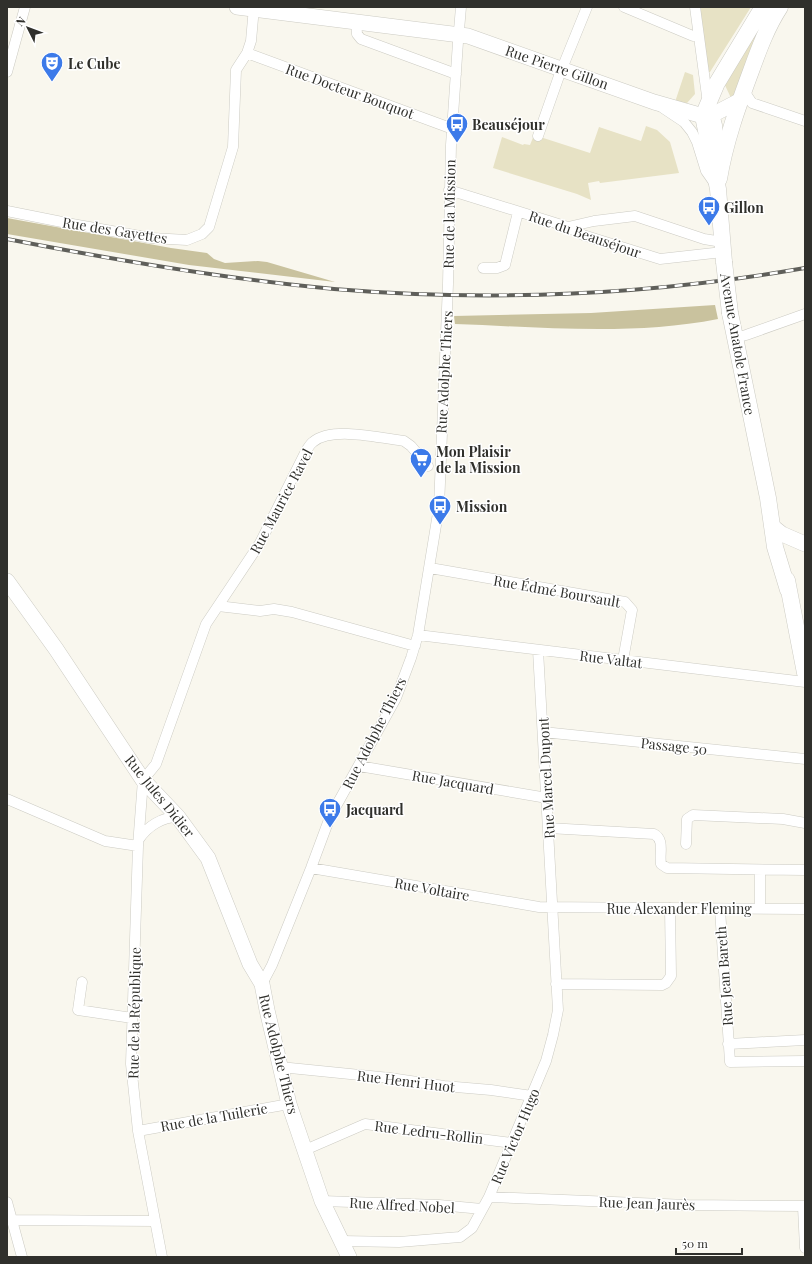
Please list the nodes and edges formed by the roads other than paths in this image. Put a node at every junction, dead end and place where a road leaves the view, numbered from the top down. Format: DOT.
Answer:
graph roads {
  1 [pos="25,7"];
  2 [pos="237,7"];
  3 [pos="461,7"];
  4 [pos="587,7"];
  5 [pos="624,7"];
  6 [pos="689,7"];
  7 [pos="695,7"];
  8 [pos="762,7"];
  9 [pos="780,7"];
  10 [pos="254,8"];
  11 [pos="356,22"];
  12 [pos="458,34"];
  13 [pos="694,36"];
  14 [pos="247,53"];
  15 [pos="562,69"];
  16 [pos="7,72"];
  17 [pos="456,74"];
  18 [pos="742,95"];
  19 [pos="654,102"];
  20 [pos="713,107"];
  21 [pos="805,121"];
  22 [pos="453,129"];
  23 [pos="538,136"];
  24 [pos="718,189"];
  25 [pos="449,190"];
  26 [pos="7,210"];
  27 [pos="518,212"];
  28 [pos="568,227"];
  29 [pos="723,252"];
  30 [pos="483,268"];
  31 [pos="447,301"];
  32 [pos="805,314"];
  33 [pos="735,338"];
  34 [pos="428,466"];
  35 [pos="777,526"];
  36 [pos="805,540"];
  37 [pos="805,544"];
  38 [pos="430,568"];
  39 [pos="7,581"];
  40 [pos="218,606"];
  41 [pos="418,635"];
  42 [pos="415,646"];
  43 [pos="538,650"];
  44 [pos="623,660"];
  45 [pos="805,673"];
  46 [pos="805,682"];
  47 [pos="543,732"];
  48 [pos="805,759"];
  49 [pos="358,766"];
  50 [pos="143,780"];
  51 [pos="547,798"];
  52 [pos="7,799"];
  53 [pos="178,817"];
  54 [pos="805,822"];
  55 [pos="548,828"];
  56 [pos="139,843"];
  57 [pos="686,844"];
  58 [pos="311,868"];
  59 [pos="760,870"];
  60 [pos="805,870"];
  61 [pos="553,907"];
  62 [pos="670,908"];
  63 [pos="720,908"];
  64 [pos="760,908"];
  65 [pos="805,909"];
  66 [pos="82,982"];
  67 [pos="262,984"];
  68 [pos="556,984"];
  69 [pos="132,1018"];
  70 [pos="805,1040"];
  71 [pos="728,1044"];
  72 [pos="805,1061"];
  73 [pos="280,1067"];
  74 [pos="532,1096"];
  75 [pos="289,1104"];
  76 [pos="138,1130"];
  77 [pos="512,1143"];
  78 [pos="305,1150"];
  79 [pos="490,1197"];
  80 [pos="322,1201"];
  81 [pos="7,1205"];
  82 [pos="804,1206"];
  83 [pos="482,1209"];
  84 [pos="12,1220"];
  85 [pos="155,1221"];
  86 [pos="341,1241"];
  87 [pos="805,1248"];
  88 [pos="22,1257"];
  89 [pos="162,1257"];
  90 [pos="349,1257"];
  1 -- 16 [label="street"];
  2 -- 10 [label="street, Rue Pierre Gillon"];
  3 -- 12 [label="street, Rue de la Mission"];
  4 -- 15 [label="street"];
  5 -- 13 [label="street"];
  6 -- 13 [label="street, Avenue Anatole France"];
  7 -- 20 [label="street, Avenue Anatole France"];
  8 -- 20 [label="main road"];
  9 -- 18 [label="main road"];
  10 -- 11 [label="street, Rue Pierre Gillon"];
  10 -- 14 [label="street, Rue des Gayettes"];
  11 -- 12 [label="street, Rue Pierre Gillon"];
  11 -- 17 [label="street"];
  12 -- 15 [label="street, Rue Pierre Gillon"];
  12 -- 17 [label="street, Rue de la Mission"];
  13 -- 20 [label="street, Avenue Anatole France"];
  14 -- 22 [label="street, Rue Docteur Bouquot"];
  14 -- 26 [label="street, Rue des Gayettes"];
  15 -- 19 [label="street, Rue Pierre Gillon"];
  15 -- 23 [label="street"];
  17 -- 22 [label="street, Rue de la Mission"];
  18 -- 20 [label="street"];
  18 -- 21 [label="street"];
  18 -- 24 [label="main road"];
  19 -- 20 [label="street, Rue Pierre Gillon"];
  19 -- 24 [label="street, Rue Pierre Gillon"];
  20 -- 24 [label="main road, Avenue Anatole France"];
  20 -- 24 [label="street, Avenue Anatole France"];
  22 -- 25 [label="street, Rue de la Mission"];
  24 -- 29 [label="main road, Avenue Anatole France"];
  25 -- 27 [label="street, Rue du Beauséjour"];
  25 -- 31 [label="street, Rue de la Mission"];
  27 -- 28 [label="street, Rue du Beauséjour"];
  27 -- 30 [label="street"];
  28 -- 29 [label="street, Rue du Beauséjour"];
  28 -- 29 [label="street"];
  29 -- 33 [label="main road, Avenue Anatole France, bridge"];
  31 -- 38 [label="street, Rue Adolphe Thiers"];
  32 -- 33 [label="street"];
  33 -- 35 [label="main road, Avenue Anatole France"];
  34 -- 40 [label="street, Rue Maurice Ravel"];
  35 -- 36 [label="street"];
  35 -- 37 [label="street"];
  35 -- 45 [label="main road, Avenue Anatole France"];
  38 -- 41 [label="street, Rue Adolphe Thiers"];
  38 -- 44 [label="street, Rue Édmé Boursault"];
  39 -- 50 [label="street, Rue Jules Didier"];
  40 -- 42 [label="street"];
  40 -- 50 [label="street, Rue Maurice Ravel"];
  41 -- 42 [label="street, Rue Adolphe Thiers"];
  41 -- 43 [label="street, Rue Valtat"];
  42 -- 49 [label="street, Rue Adolphe Thiers"];
  43 -- 44 [label="street, Rue Valtat"];
  43 -- 47 [label="street, Rue Marcel Dupont"];
  44 -- 46 [label="street, Rue Valtat"];
  47 -- 48 [label="street, Passage 50"];
  47 -- 51 [label="street, Rue Marcel Dupont"];
  49 -- 51 [label="street, Rue Jacquard"];
  49 -- 58 [label="street, Rue Adolphe Thiers"];
  50 -- 53 [label="street, Rue Jules Didier"];
  50 -- 56 [label="street, Rue de la République"];
  51 -- 55 [label="street, Rue Marcel Dupont"];
  52 -- 56 [label="street"];
  53 -- 56 [label="street"];
  53 -- 67 [label="street, Rue Jules Didier"];
  54 -- 57 [label="street"];
  55 -- 59 [label="street"];
  55 -- 61 [label="street, Rue Marcel Dupont"];
  56 -- 69 [label="street, Rue de la République"];
  58 -- 61 [label="street, Rue Voltaire"];
  58 -- 67 [label="street, Rue Adolphe Thiers"];
  59 -- 60 [label="street"];
  59 -- 64 [label="street"];
  61 -- 62 [label="street, Rue Alexander Fleming"];
  61 -- 68 [label="street, Rue Victor Hugo"];
  62 -- 63 [label="street, Rue Alexander Fleming"];
  62 -- 68 [label="street"];
  63 -- 64 [label="street, Rue Alexander Fleming"];
  63 -- 71 [label="street, Rue Jean Bareth"];
  64 -- 65 [label="street, Rue Alexander Fleming"];
  66 -- 69 [label="street"];
  67 -- 73 [label="street, Rue Adolphe Thiers"];
  68 -- 74 [label="street, Rue Victor Hugo"];
  69 -- 76 [label="street, Rue de la République"];
  70 -- 71 [label="street, Rue Jean Bareth"];
  71 -- 72 [label="street, Rue Jean Bareth"];
  73 -- 74 [label="street, Rue Henri Huot"];
  73 -- 75 [label="street, Rue Adolphe Thiers"];
  74 -- 77 [label="street, Rue Victor Hugo"];
  75 -- 76 [label="street, Rue de la Tuilerie"];
  75 -- 78 [label="street, Rue Adolphe Thiers"];
  76 -- 85 [label="street, Rue de la République"];
  77 -- 78 [label="street, Rue Ledru-Rollin"];
  77 -- 79 [label="street, Rue Victor Hugo"];
  78 -- 80 [label="street, Rue Adolphe Thiers"];
  79 -- 82 [label="street, Rue Jean Jaurès"];
  79 -- 83 [label="street, Rue Victor Hugo"];
  80 -- 83 [label="street, Rue Alfred Nobel"];
  80 -- 86 [label="street, Rue Adolphe Thiers"];
  81 -- 84 [label="street"];
  82 -- 87 [label="street"];
  83 -- 86 [label="street, Rue Victor Hugo"];
  84 -- 85 [label="street"];
  84 -- 88 [label="street"];
  85 -- 89 [label="street, Rue de la République"];
  86 -- 90 [label="street, Rue Adolphe Thiers"];
}
